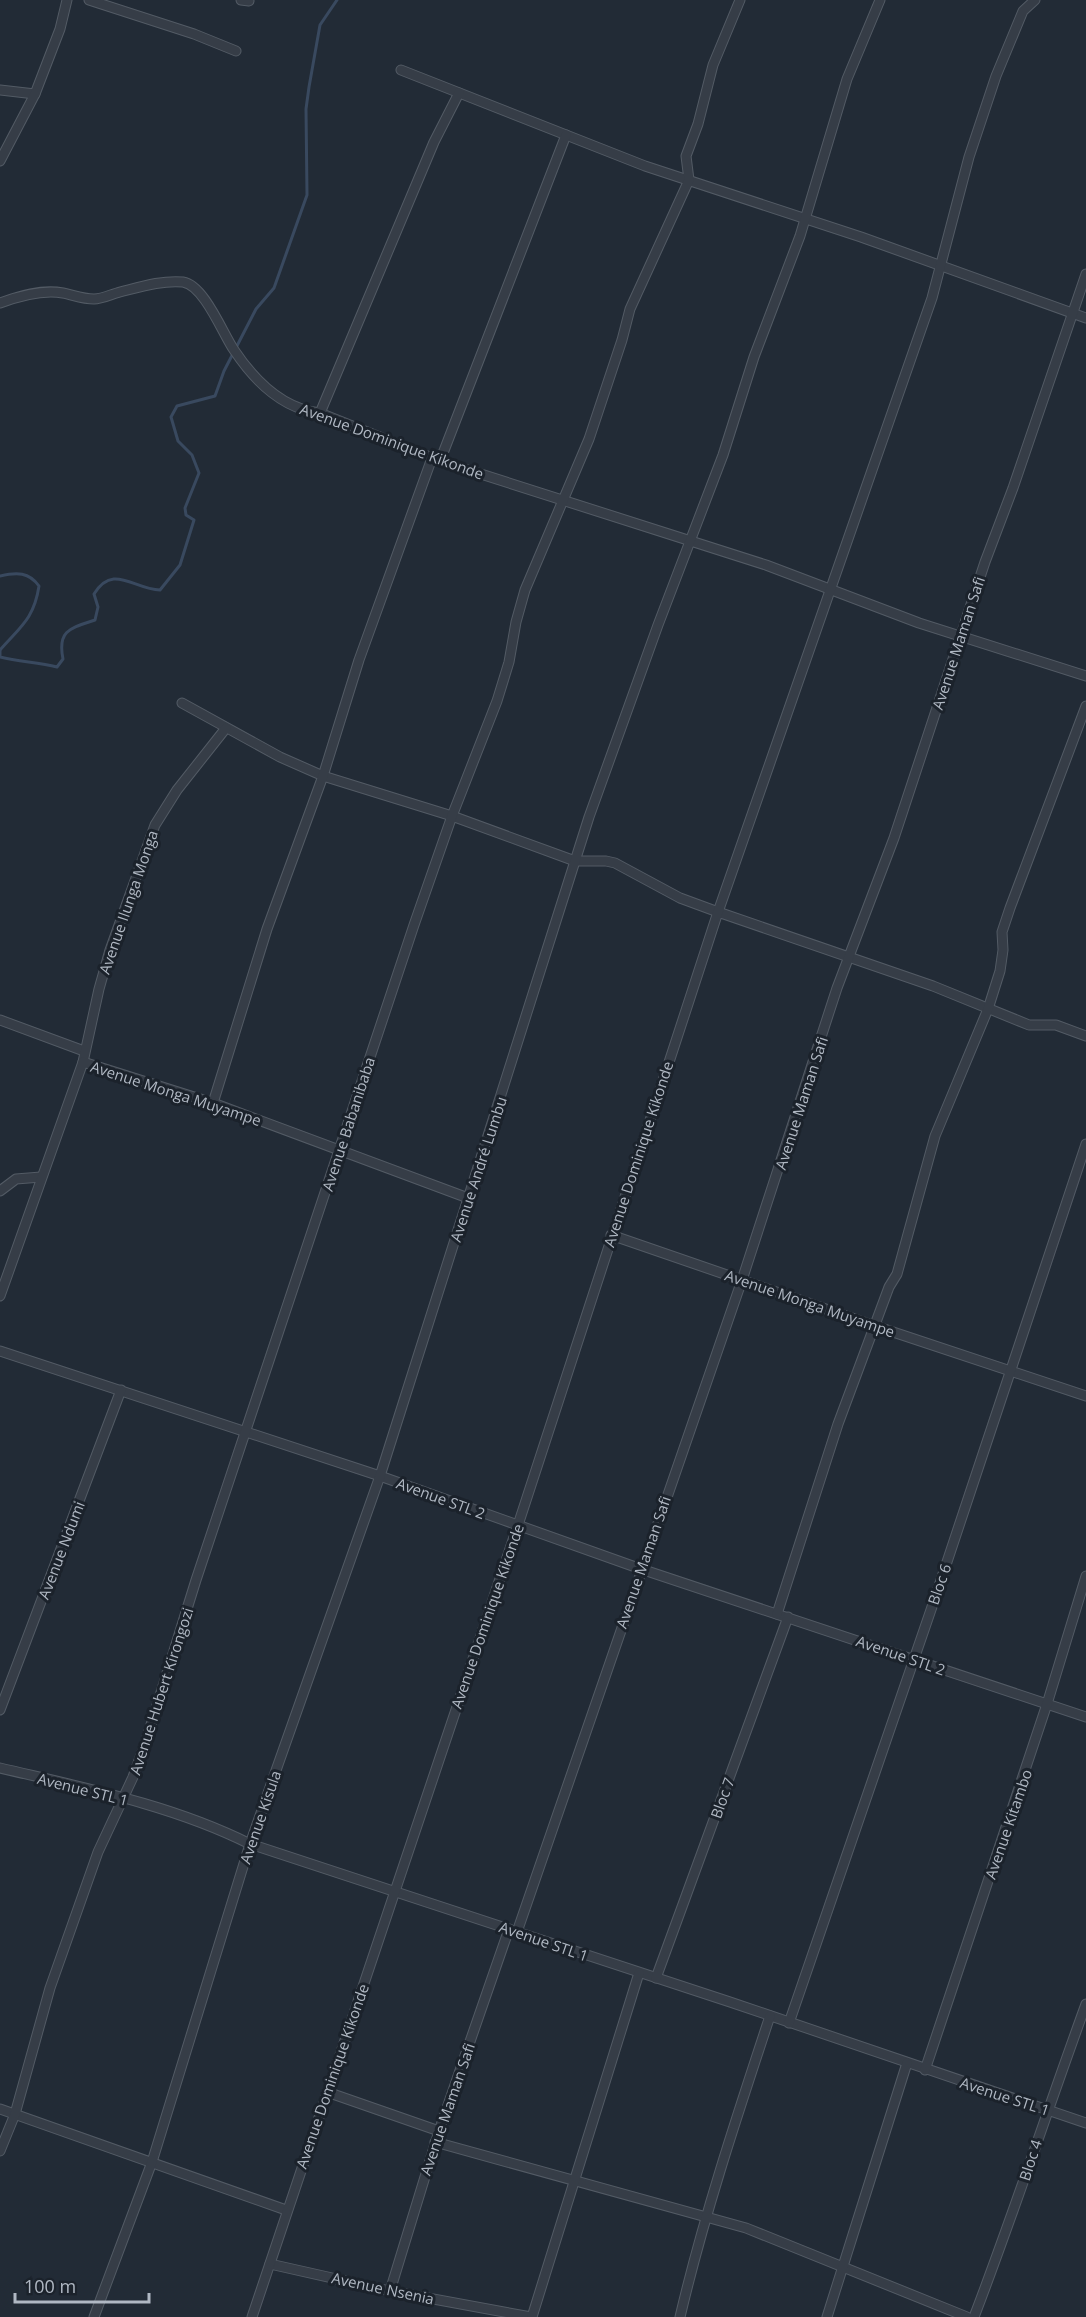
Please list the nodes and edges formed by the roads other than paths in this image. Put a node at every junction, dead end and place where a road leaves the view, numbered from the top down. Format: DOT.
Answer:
graph roads {
  1 [pos="67,0"];
  2 [pos="89,0"];
  3 [pos="740,0"];
  4 [pos="880,0"];
  5 [pos="1035,0"];
  6 [pos="236,51"];
  7 [pos="401,70"];
  8 [pos="0,90"];
  9 [pos="459,93"];
  10 [pos="35,94"];
  11 [pos="566,135"];
  12 [pos="0,161"];
  13 [pos="689,180"];
  14 [pos="805,220"];
  15 [pos="940,264"];
  16 [pos="1086,274"];
  17 [pos="0,303"];
  18 [pos="1072,313"];
  19 [pos="1086,318"];
  20 [pos="320,413"];
  21 [pos="436,459"];
  22 [pos="563,501"];
  23 [pos="691,541"];
  24 [pos="829,589"];
  25 [pos="960,636"];
  26 [pos="1086,676"];
  27 [pos="182,703"];
  28 [pos="1086,706"];
  29 [pos="226,728"];
  30 [pos="323,776"];
  31 [pos="452,816"];
  32 [pos="575,861"];
  33 [pos="718,912"];
  34 [pos="850,957"];
  35 [pos="987,1009"];
  36 [pos="0,1020"];
  37 [pos="1086,1036"];
  38 [pos="84,1051"];
  39 [pos="82,1062"];
  40 [pos="213,1103"];
  41 [pos="1086,1144"];
  42 [pos="339,1149"];
  43 [pos="41,1177"];
  44 [pos="0,1191"];
  45 [pos="468,1198"];
  46 [pos="611,1235"];
  47 [pos="742,1280"];
  48 [pos="0,1296"];
  49 [pos="875,1326"];
  50 [pos="0,1351"];
  51 [pos="1010,1370"];
  52 [pos="122,1390"];
  53 [pos="1086,1396"];
  54 [pos="247,1432"];
  55 [pos="380,1476"];
  56 [pos="518,1525"];
  57 [pos="641,1569"];
  58 [pos="1086,1576"];
  59 [pos="777,1614"];
  60 [pos="788,1617"];
  61 [pos="912,1659"];
  62 [pos="1047,1704"];
  63 [pos="0,1710"];
  64 [pos="1086,1717"];
  65 [pos="0,1768"];
  66 [pos="123,1798"];
  67 [pos="250,1844"];
  68 [pos="394,1892"];
  69 [pos="513,1930"];
  70 [pos="639,1973"];
  71 [pos="656,1978"];
  72 [pos="1086,2004"];
  73 [pos="770,2016"];
  74 [pos="789,2023"];
  75 [pos="907,2063"];
  76 [pos="925,2070"];
  77 [pos="327,2092"];
  78 [pos="0,2109"];
  79 [pos="1047,2110"];
  80 [pos="15,2114"];
  81 [pos="1086,2123"];
  82 [pos="439,2131"];
  83 [pos="435,2142"];
  84 [pos="0,2151"];
  85 [pos="152,2162"];
  86 [pos="575,2182"];
  87 [pos="286,2210"];
  88 [pos="706,2216"];
  89 [pos="270,2264"];
  90 [pos="842,2266"];
  91 [pos="390,2291"];
  92 [pos="94,2317"];
  93 [pos="252,2317"];
  94 [pos="532,2317"];
  95 [pos="680,2317"];
  96 [pos="827,2317"];
  97 [pos="967,2317"];
  98 [pos="974,2317"];
  1 -- 10 [label="street"];
  2 -- 6 [label="street"];
  3 -- 13 [label="street"];
  4 -- 14 [label="street, Avenue André Lumbu"];
  5 -- 15 [label="street, Avenue Dominique Kikonde"];
  7 -- 9 [label="street"];
  8 -- 10 [label="street"];
  9 -- 11 [label="street"];
  9 -- 20 [label="street"];
  10 -- 12 [label="street"];
  11 -- 13 [label="street"];
  11 -- 21 [label="street"];
  13 -- 14 [label="street"];
  13 -- 22 [label="street, Avenue Babanibaba"];
  14 -- 15 [label="street"];
  14 -- 23 [label="street, Avenue André Lumbu"];
  15 -- 18 [label="street"];
  15 -- 24 [label="street, Avenue Dominique Kikonde"];
  16 -- 18 [label="street, Avenue Maman Safi"];
  17 -- 20 [label="street, Avenue Dominique Kikonde"];
  18 -- 19 [label="street"];
  18 -- 25 [label="street, Avenue Maman Safi"];
  20 -- 21 [label="street, Avenue Dominique Kikonde"];
  21 -- 22 [label="street, Avenue Dominique Kikonde"];
  21 -- 30 [label="street"];
  22 -- 23 [label="street, Avenue Dominique Kikonde"];
  22 -- 31 [label="street, Avenue Babanibaba"];
  23 -- 24 [label="street, Avenue Dominique Kikonde"];
  23 -- 32 [label="street, Avenue André Lumbu"];
  24 -- 25 [label="street, Avenue Dominique Kikonde"];
  24 -- 33 [label="street, Avenue Dominique Kikonde"];
  25 -- 26 [label="street, Avenue Dominique Kikonde"];
  25 -- 34 [label="street, Avenue Maman Safi"];
  27 -- 29 [label="street"];
  28 -- 35 [label="street"];
  29 -- 30 [label="street"];
  29 -- 38 [label="street, Avenue Ilunga Monga"];
  30 -- 31 [label="street"];
  30 -- 40 [label="street"];
  31 -- 32 [label="street"];
  31 -- 42 [label="street, Avenue Babanibaba"];
  32 -- 33 [label="street"];
  32 -- 45 [label="street, Avenue André Lumbu"];
  33 -- 34 [label="street"];
  33 -- 46 [label="street, Avenue Dominique Kikonde"];
  34 -- 35 [label="street"];
  34 -- 47 [label="street, Avenue Maman Safi"];
  35 -- 37 [label="street"];
  35 -- 49 [label="street"];
  36 -- 38 [label="street"];
  38 -- 39 [label="street, Avenue Ilunga Monga"];
  39 -- 40 [label="street, Avenue Monga Muyampe"];
  39 -- 43 [label="street, Avenue Monga Muyampe"];
  40 -- 42 [label="street, Avenue Monga Muyampe"];
  41 -- 51 [label="street, Bloc 6"];
  42 -- 45 [label="street, Avenue Monga Muyampe"];
  42 -- 54 [label="street, Avenue Babanibaba"];
  43 -- 44 [label="street"];
  43 -- 48 [label="street, Avenue Monga Muyampe"];
  45 -- 55 [label="street, Avenue André Lumbu"];
  46 -- 47 [label="street, Avenue Monga Muyampe"];
  46 -- 56 [label="street, Avenue Dominique Kikonde"];
  47 -- 49 [label="street, Avenue Monga Muyampe"];
  47 -- 57 [label="street, Avenue Maman Safi"];
  49 -- 51 [label="street, Avenue Monga Muyampe"];
  49 -- 59 [label="street"];
  50 -- 52 [label="street, Avenue STL 2"];
  51 -- 53 [label="street, Avenue Monga Muyampe"];
  51 -- 61 [label="street, Bloc 6"];
  52 -- 54 [label="street, Avenue STL 2"];
  52 -- 63 [label="street, Avenue Ndumi"];
  54 -- 55 [label="street, Avenue STL 2"];
  54 -- 66 [label="street, Avenue Hubert Kirongozi"];
  55 -- 56 [label="street, Avenue STL 2"];
  55 -- 67 [label="street, Avenue Kisula"];
  56 -- 57 [label="street, Avenue STL 2"];
  56 -- 68 [label="street, Avenue Dominique Kikonde"];
  57 -- 59 [label="street, Avenue STL 2"];
  57 -- 69 [label="street, Avenue Maman Safi"];
  58 -- 62 [label="street, Avenue Kitambo"];
  59 -- 60 [label="street, Avenue STL 2"];
  60 -- 61 [label="street, Avenue STL 2"];
  60 -- 71 [label="street, Bloc 7"];
  61 -- 62 [label="street, Avenue STL 2"];
  61 -- 74 [label="street, Bloc 6"];
  62 -- 64 [label="street, Avenue STL 2"];
  62 -- 76 [label="street, Avenue Kitambo"];
  65 -- 66 [label="street, Avenue STL 1"];
  66 -- 67 [label="street, Avenue STL 1"];
  66 -- 80 [label="street, Avenue Hubert Kirongozi"];
  67 -- 68 [label="street, Avenue STL 1"];
  67 -- 85 [label="street, Avenue Kisula"];
  68 -- 69 [label="street, Avenue STL 1"];
  68 -- 77 [label="street, Avenue Dominique Kikonde"];
  69 -- 70 [label="street, Avenue STL 1"];
  69 -- 82 [label="street, Avenue Maman Safi"];
  70 -- 71 [label="street, Avenue STL 1"];
  70 -- 86 [label="street"];
  71 -- 73 [label="street, Avenue STL 1"];
  72 -- 79 [label="street, Bloc 4"];
  73 -- 74 [label="street, Avenue STL 1"];
  73 -- 88 [label="street"];
  74 -- 75 [label="street, Avenue STL 1"];
  75 -- 76 [label="street, Avenue STL 1"];
  75 -- 90 [label="street"];
  76 -- 79 [label="street, Avenue STL 1"];
  77 -- 82 [label="street"];
  77 -- 87 [label="street, Avenue Dominique Kikonde"];
  78 -- 80 [label="street"];
  79 -- 81 [label="street, Avenue STL 1"];
  79 -- 98 [label="street, Bloc 4"];
  80 -- 84 [label="street, Avenue Hubert Kirongozi"];
  80 -- 85 [label="street"];
  82 -- 83 [label="street, Avenue Maman Safi"];
  83 -- 86 [label="street"];
  83 -- 91 [label="street, Avenue Maman Safi"];
  85 -- 87 [label="street"];
  85 -- 92 [label="street, Avenue Kisula"];
  86 -- 88 [label="street"];
  86 -- 94 [label="street"];
  87 -- 89 [label="street, Avenue Dominique Kikonde"];
  88 -- 90 [label="street"];
  88 -- 95 [label="street"];
  89 -- 91 [label="street, Avenue Nsenia"];
  89 -- 93 [label="street, Avenue Dominique Kikonde"];
  90 -- 96 [label="street"];
  90 -- 97 [label="street"];
  91 -- 94 [label="street, Avenue Nsenia"];
}
